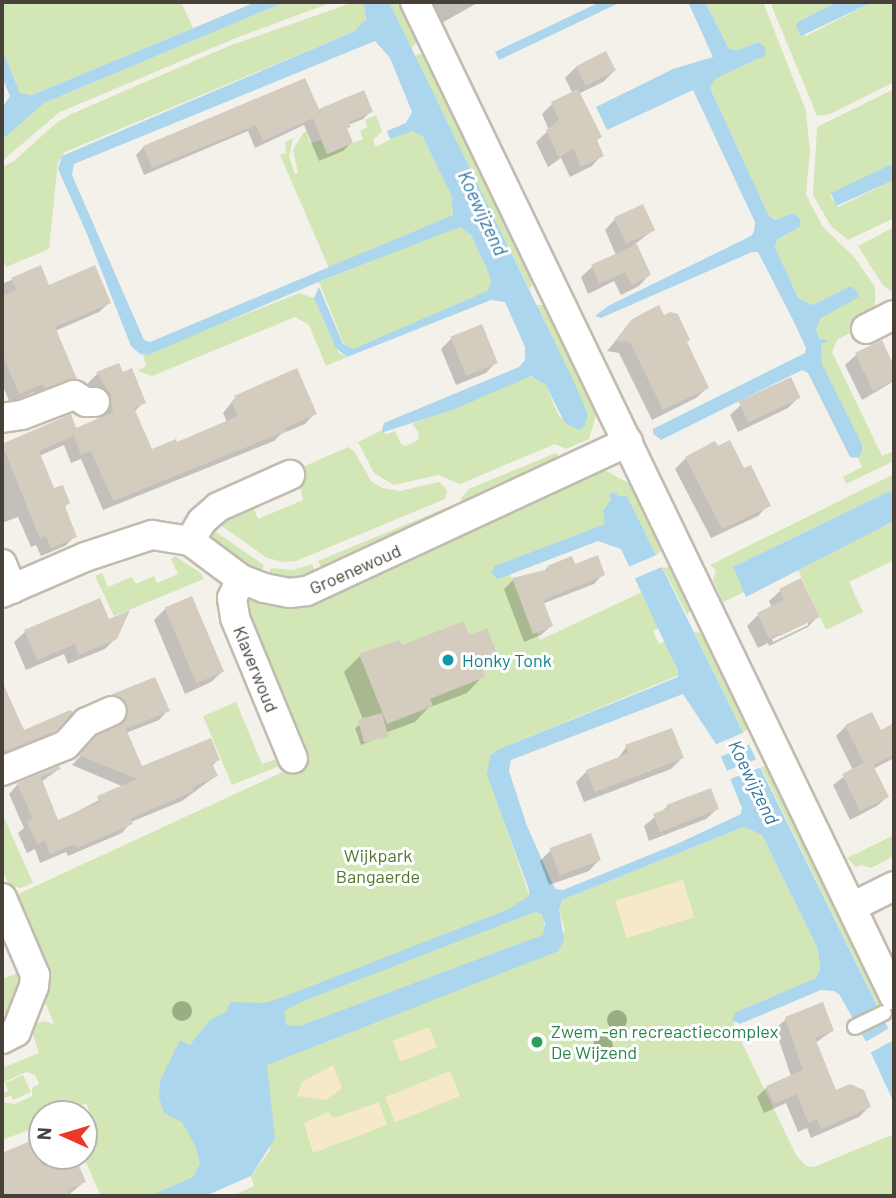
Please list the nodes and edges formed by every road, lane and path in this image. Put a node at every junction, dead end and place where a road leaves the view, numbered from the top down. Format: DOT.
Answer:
graph roads {
  1 [pos="415,2"];
  2 [pos="894,315"];
  3 [pos="866,329"];
  4 [pos="95,402"];
  5 [pos="2,418"];
  6 [pos="628,442"];
  7 [pos="290,475"];
  8 [pos="190,541"];
  9 [pos="241,579"];
  10 [pos="5,582"];
  11 [pos="111,711"];
  12 [pos="293,759"];
  13 [pos="2,771"];
  14 [pos="894,886"];
  15 [pos="2,898"];
  16 [pos="852,907"];
  17 [pos="889,1004"];
  18 [pos="855,1027"];
  19 [pos="2,1038"];
  1 -- 6 [label="street"];
  2 -- 3 [label="street"];
  4 -- 5 [label="street"];
  6 -- 9 [label="street, Groenewoud"];
  6 -- 16 [label="street"];
  7 -- 8 [label="street"];
  8 -- 9 [label="street, Groenewoud"];
  8 -- 10 [label="street, Groenewoud"];
  9 -- 12 [label="street, Klaverwoud"];
  11 -- 13 [label="street"];
  14 -- 16 [label="street"];
  15 -- 19 [label="street"];
  16 -- 17 [label="street"];
  17 -- 18 [label="lane"];
}
